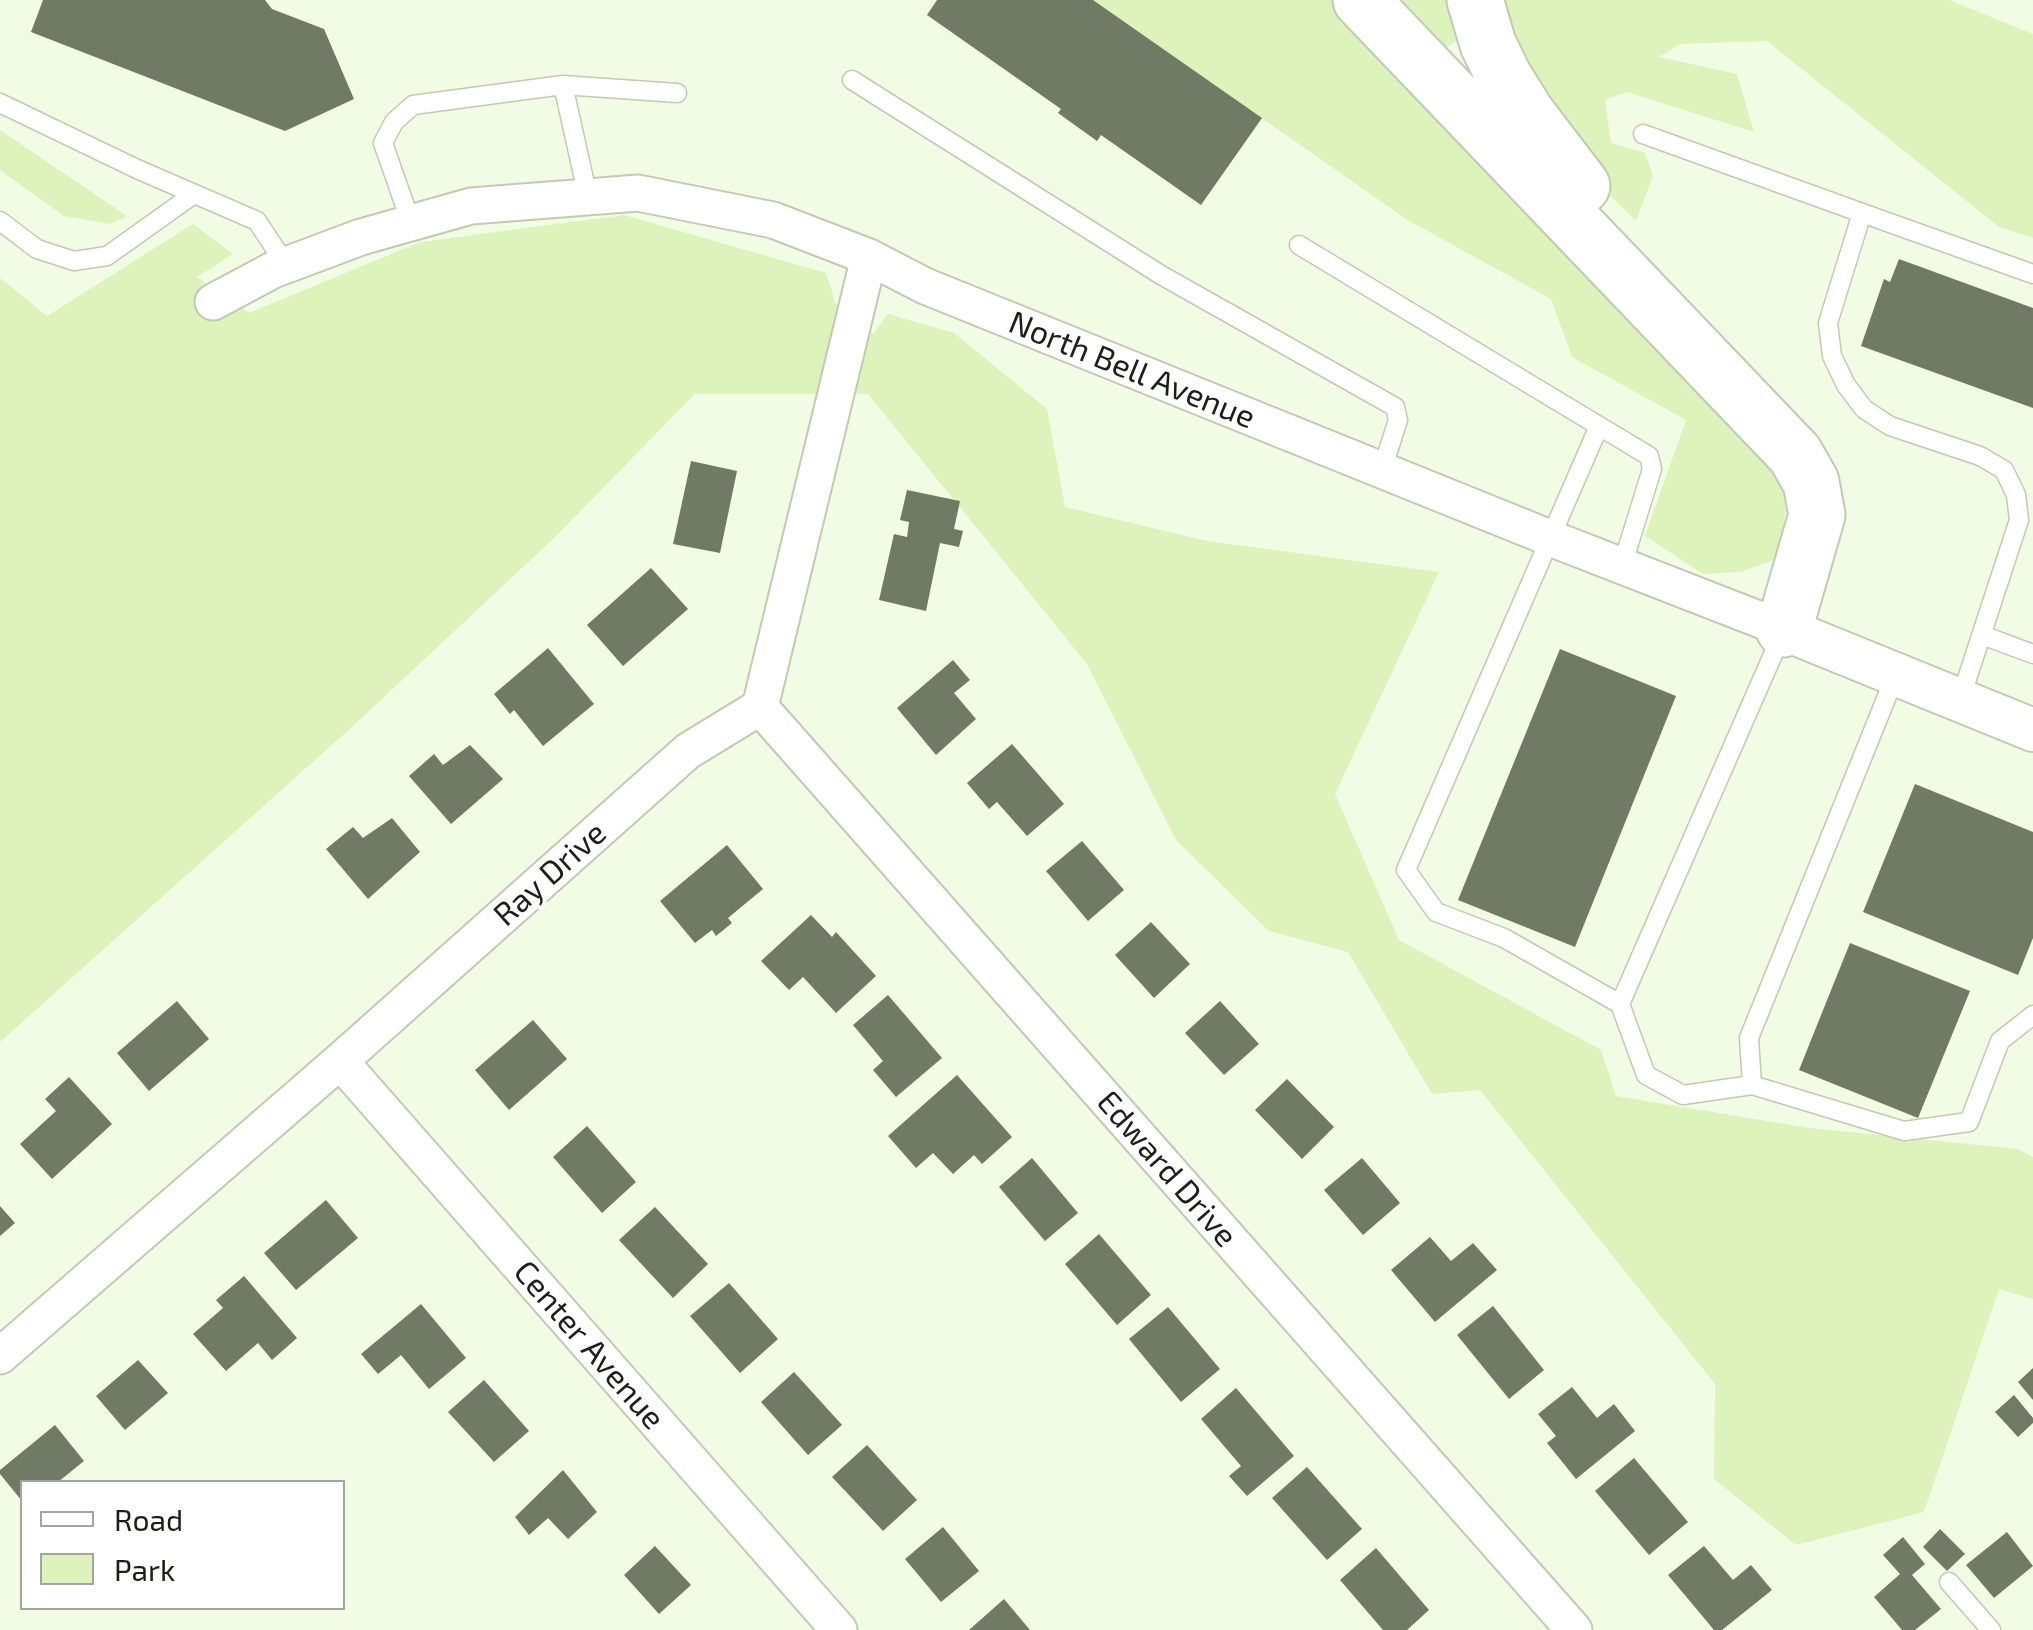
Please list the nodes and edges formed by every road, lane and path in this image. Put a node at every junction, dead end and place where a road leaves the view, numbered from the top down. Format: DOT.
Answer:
graph roads {
  1 [pos="1361,0"];
  2 [pos="1475,0"];
  3 [pos="852,80"];
  4 [pos="563,85"];
  5 [pos="677,93"];
  6 [pos="0,103"];
  7 [pos="1643,134"];
  8 [pos="194,194"];
  9 [pos="588,196"];
  10 [pos="1862,213"];
  11 [pos="0,221"];
  12 [pos="411,223"];
  13 [pos="1300,245"];
  14 [pos="869,257"];
  15 [pos="286,265"];
  16 [pos="2033,274"];
  17 [pos="213,302"];
  18 [pos="1598,426"];
  19 [pos="1382,470"];
  20 [pos="1550,538"];
  21 [pos="1622,566"];
  22 [pos="1784,628"];
  23 [pos="1982,635"];
  24 [pos="2033,654"];
  25 [pos="1896,674"];
  26 [pos="1960,700"];
  27 [pos="760,708"];
  28 [pos="2033,730"];
  29 [pos="1620,1004"];
  30 [pos="2033,1014"];
  31 [pos="340,1060"];
  32 [pos="1752,1085"];
  33 [pos="0,1356"];
  34 [pos="1949,1582"];
  35 [pos="839,1630"];
  36 [pos="1574,1630"];
  37 [pos="1991,1630"];
  1 -- 22 [label="highway"];
  2 -- 22 [label="highway"];
  3 -- 19 [label="lane"];
  4 -- 5 [label="lane"];
  4 -- 9 [label="lane"];
  4 -- 12 [label="lane"];
  6 -- 8 [label="lane"];
  7 -- 10 [label="lane"];
  8 -- 11 [label="lane"];
  8 -- 15 [label="lane"];
  9 -- 12 [label="street, North Bell Avenue"];
  9 -- 14 [label="street, North Bell Avenue"];
  10 -- 16 [label="lane"];
  10 -- 23 [label="lane"];
  12 -- 15 [label="street, North Bell Avenue"];
  13 -- 18 [label="lane"];
  14 -- 19 [label="street, North Bell Avenue"];
  14 -- 27 [label="street"];
  15 -- 17 [label="street, North Bell Avenue"];
  18 -- 20 [label="lane"];
  18 -- 21 [label="lane"];
  19 -- 20 [label="street, North Bell Avenue"];
  20 -- 21 [label="street, North Bell Avenue"];
  20 -- 29 [label="lane"];
  21 -- 22 [label="street, North Bell Avenue"];
  22 -- 25 [label="street, North Bell Avenue"];
  22 -- 29 [label="lane"];
  23 -- 24 [label="lane"];
  23 -- 26 [label="lane"];
  25 -- 26 [label="street, North Bell Avenue"];
  25 -- 32 [label="lane"];
  26 -- 28 [label="street, North Bell Avenue"];
  27 -- 31 [label="street, Ray Drive"];
  27 -- 36 [label="street, Edward Drive"];
  29 -- 32 [label="lane"];
  30 -- 32 [label="lane"];
  31 -- 33 [label="street, Ray Drive"];
  31 -- 35 [label="street, Center Avenue"];
  34 -- 37 [label="lane"];
}
